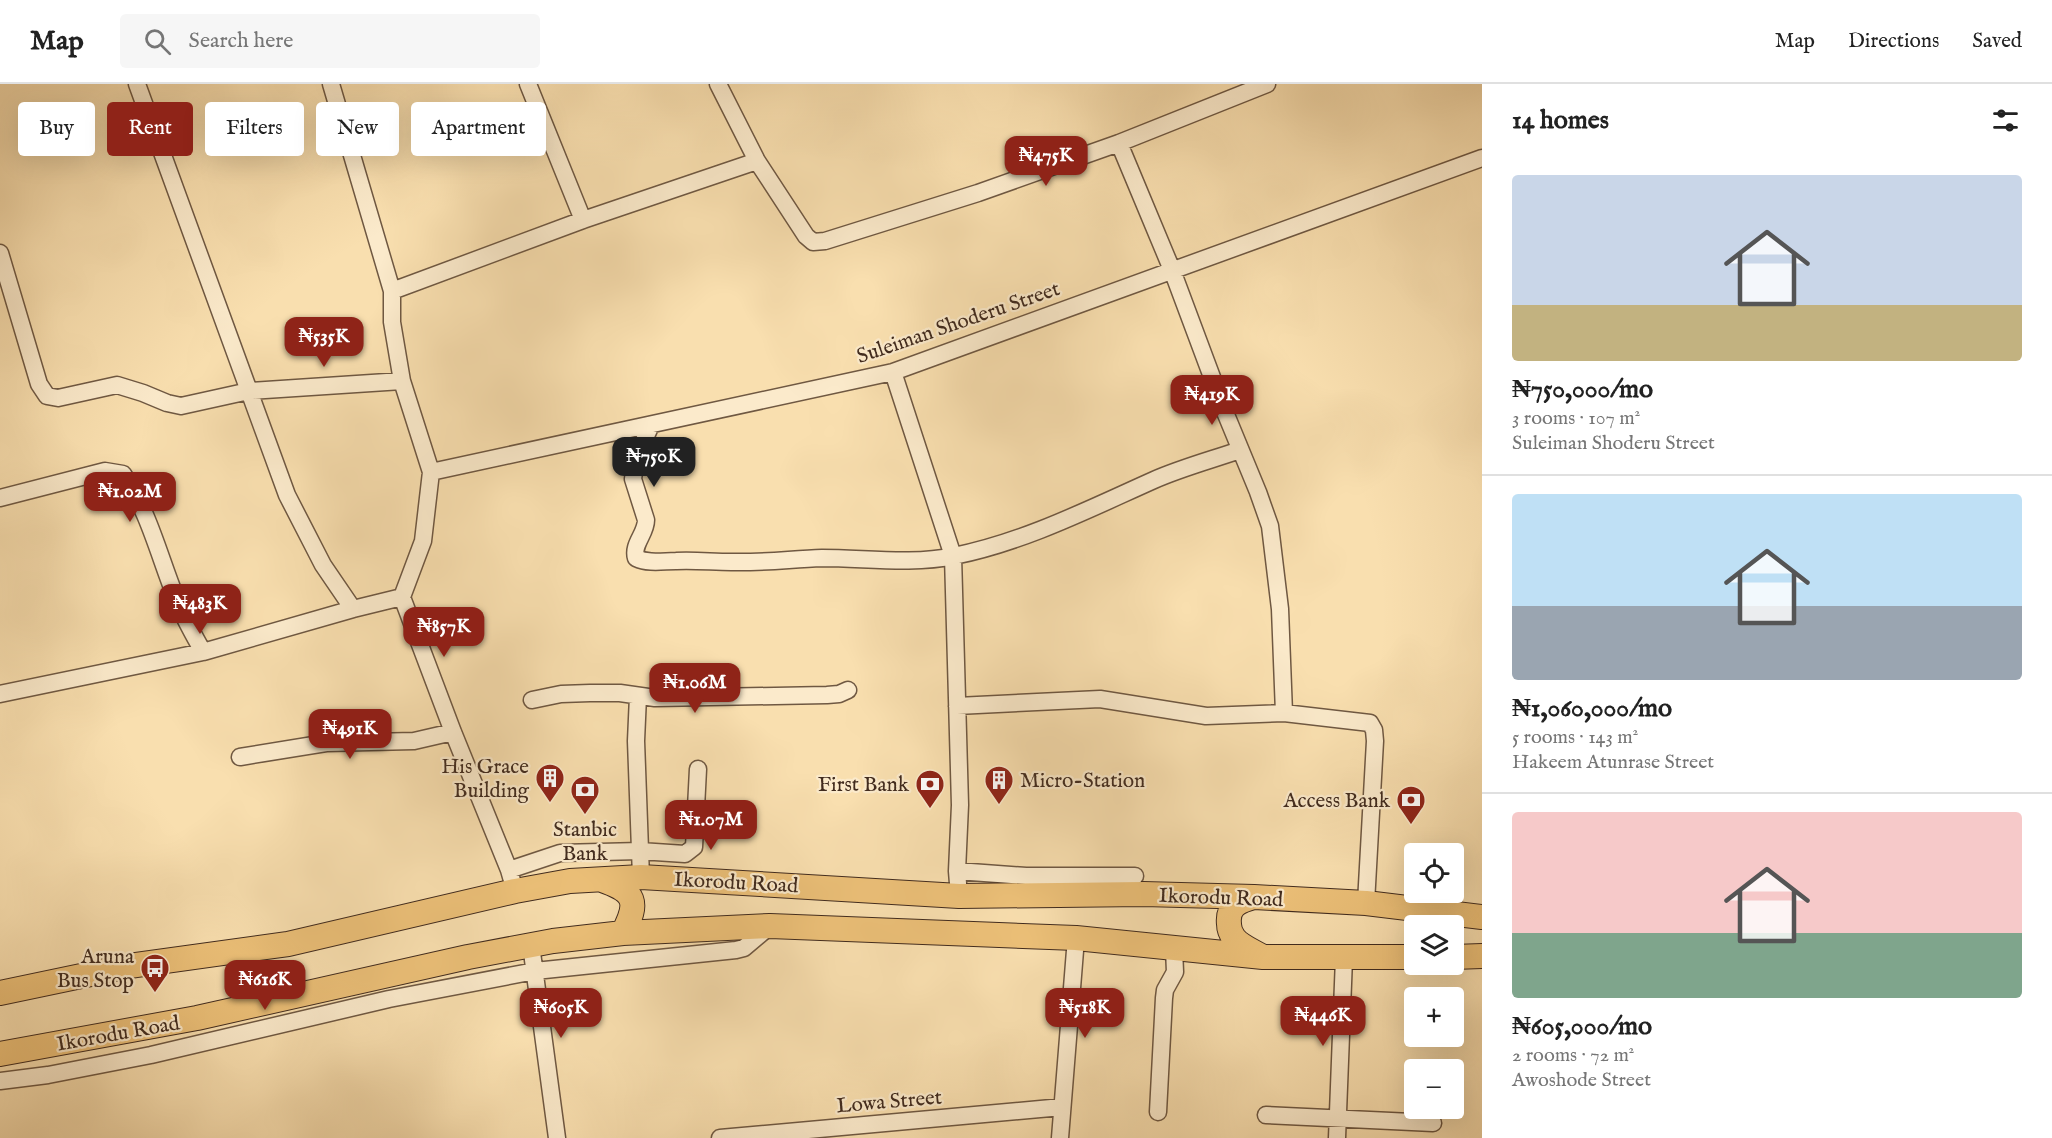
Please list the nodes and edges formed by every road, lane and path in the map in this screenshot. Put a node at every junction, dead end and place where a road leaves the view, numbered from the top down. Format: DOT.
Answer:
graph roads {
  1 [pos="137,84"];
  2 [pos="332,84"];
  3 [pos="528,84"];
  4 [pos="718,84"];
  5 [pos="1267,84"];
  6 [pos="1119,143"];
  7 [pos="1482,158"];
  8 [pos="757,161"];
  9 [pos="583,220"];
  10 [pos="0,253"];
  11 [pos="1173,270"];
  12 [pos="392,291"];
  13 [pos="893,372"];
  14 [pos="402,381"];
  15 [pos="249,391"];
  16 [pos="651,425"];
  17 [pos="1240,450"];
  18 [pos="431,472"];
  19 [pos="0,498"];
  20 [pos="953,556"];
  21 [pos="402,597"];
  22 [pos="353,609"];
  23 [pos="203,652"];
  24 [pos="848,690"];
  25 [pos="0,694"];
  26 [pos="638,696"];
  27 [pos="532,700"];
  28 [pos="957,706"];
  29 [pos="1284,713"];
  30 [pos="453,732"];
  31 [pos="240,757"];
  32 [pos="698,769"];
  33 [pos="640,851"];
  34 [pos="957,871"];
  35 [pos="1135,876"];
  36 [pos="641,877"];
  37 [pos="600,879"];
  38 [pos="512,880"];
  39 [pos="959,896"];
  40 [pos="1254,897"];
  41 [pos="1366,903"];
  42 [pos="1482,917"];
  43 [pos="771,926"];
  44 [pos="622,933"];
  45 [pos="1076,938"];
  46 [pos="531,945"];
  47 [pos="1174,949"];
  48 [pos="1482,956"];
  49 [pos="1263,957"];
  50 [pos="1404,957"];
  51 [pos="1464,957"];
  52 [pos="1344,958"];
  53 [pos="534,971"];
  54 [pos="0,993"];
  55 [pos="0,1054"];
  56 [pos="0,1081"];
  57 [pos="1062,1107"];
  58 [pos="1158,1112"];
  59 [pos="1266,1115"];
  60 [pos="1338,1119"];
  61 [pos="1433,1124"];
  62 [pos="557,1138"];
  63 [pos="720,1138"];
  64 [pos="1060,1138"];
  65 [pos="1336,1138"];
  1 -- 15 [label="street"];
  2 -- 12 [label="street"];
  3 -- 9 [label="street"];
  4 -- 8 [label="street"];
  5 -- 6 [label="street"];
  6 -- 8 [label="street"];
  6 -- 11 [label="street"];
  7 -- 11 [label="street, Suleiman Shoderu Street"];
  8 -- 9 [label="street"];
  9 -- 12 [label="street"];
  10 -- 15 [label="street"];
  11 -- 13 [label="street, Suleiman Shoderu Street"];
  11 -- 17 [label="street"];
  12 -- 14 [label="street"];
  13 -- 16 [label="street, Suleiman Shoderu Street"];
  13 -- 20 [label="street"];
  14 -- 15 [label="street"];
  14 -- 18 [label="street"];
  15 -- 22 [label="street"];
  16 -- 18 [label="street, Suleiman Shoderu Street"];
  16 -- 20 [label="street"];
  17 -- 20 [label="street"];
  17 -- 29 [label="street"];
  18 -- 21 [label="street"];
  19 -- 23 [label="street"];
  20 -- 28 [label="street"];
  21 -- 22 [label="street"];
  21 -- 30 [label="street"];
  22 -- 23 [label="street"];
  23 -- 25 [label="street"];
  24 -- 26 [label="street"];
  26 -- 27 [label="street"];
  26 -- 33 [label="street"];
  28 -- 29 [label="street"];
  28 -- 34 [label="street"];
  29 -- 41 [label="street"];
  30 -- 31 [label="street"];
  30 -- 38 [label="street"];
  32 -- 33 [label="street"];
  33 -- 36 [label="street"];
  33 -- 38 [label="street"];
  34 -- 35 [label="street"];
  34 -- 39 [label="street"];
  36 -- 37 [label="highway, Ikorodu Road"];
  36 -- 39 [label="highway, Ikorodu Road"];
  37 -- 38 [label="highway, Ikorodu Road"];
  37 -- 44 [label="highway"];
  38 -- 54 [label="highway, Ikorodu Road"];
  39 -- 40 [label="highway, Ikorodu Road"];
  40 -- 41 [label="highway, Ikorodu Road"];
  40 -- 49 [label="highway"];
  41 -- 42 [label="highway, Ikorodu Road"];
  43 -- 44 [label="highway, Ikorodu Road"];
  43 -- 45 [label="highway, Ikorodu Road"];
  43 -- 53 [label="street"];
  44 -- 46 [label="highway, Ikorodu Road"];
  45 -- 47 [label="highway, Ikorodu Road"];
  45 -- 57 [label="street"];
  46 -- 53 [label="street"];
  46 -- 55 [label="highway, Ikorodu Road"];
  47 -- 49 [label="highway, Ikorodu Road"];
  47 -- 58 [label="street"];
  48 -- 51 [label="highway"];
  49 -- 52 [label="highway, Ikorodu Road"];
  50 -- 52 [label="highway, Ikorodu Road"];
  52 -- 60 [label="street"];
  53 -- 56 [label="street"];
  53 -- 62 [label="street"];
  57 -- 63 [label="street, Lowa Street"];
  57 -- 64 [label="street"];
  59 -- 60 [label="street"];
  60 -- 61 [label="street"];
  60 -- 65 [label="street"];
}
